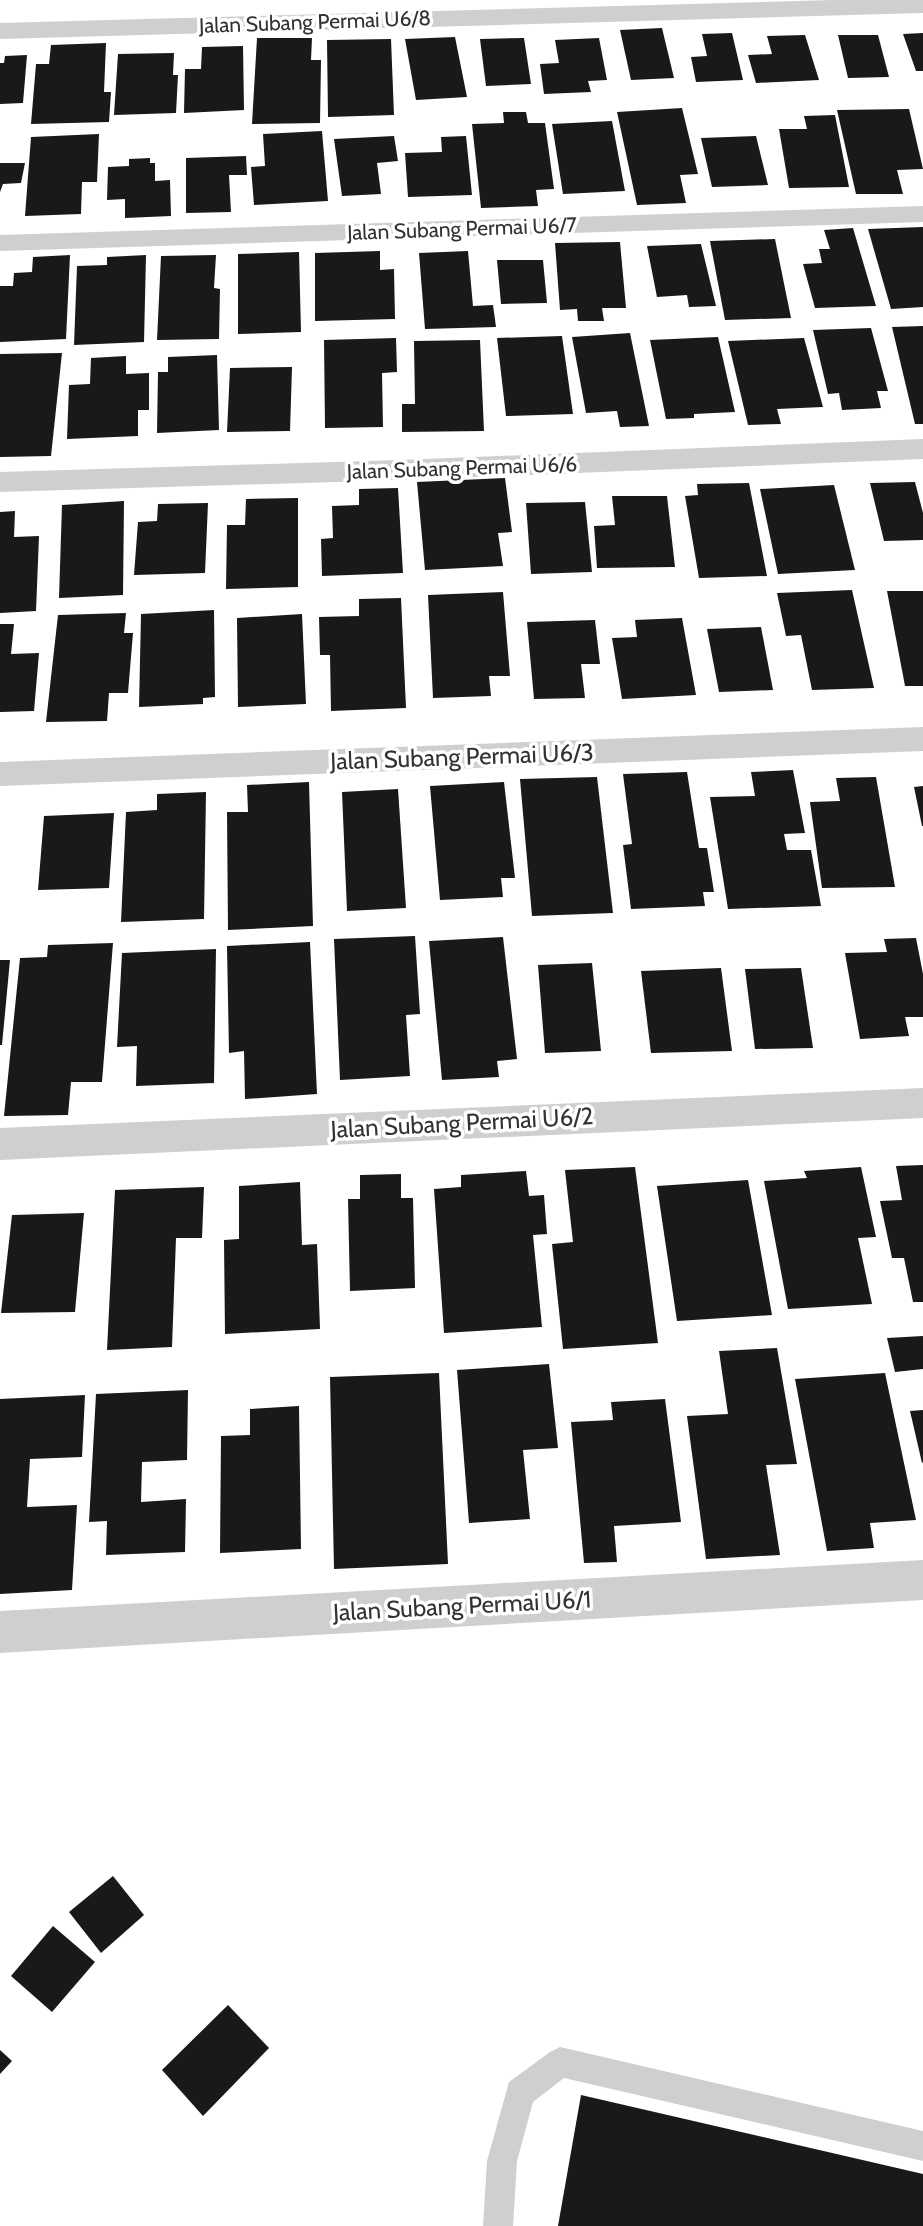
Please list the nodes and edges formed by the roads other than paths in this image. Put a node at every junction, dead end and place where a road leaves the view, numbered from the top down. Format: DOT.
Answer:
graph roads {
  1 [pos="923,5"];
  2 [pos="0,31"];
  3 [pos="923,214"];
  4 [pos="0,243"];
  5 [pos="923,449"];
  6 [pos="0,482"];
  7 [pos="923,739"];
  8 [pos="0,774"];
  9 [pos="923,1103"];
  10 [pos="0,1144"];
  11 [pos="923,1580"];
  12 [pos="0,1632"];
  13 [pos="923,2146"];
  14 [pos="498,2226"];
  1 -- 2 [label="street, Jalan Subang Permai U6/8"];
  3 -- 4 [label="street, Jalan Subang Permai U6/7"];
  5 -- 6 [label="street, Jalan Subang Permai U6/6"];
  7 -- 8 [label="street, Jalan Subang Permai U6/3"];
  9 -- 10 [label="street, Jalan Subang Permai U6/2"];
  11 -- 12 [label="street, Jalan Subang Permai U6/1"];
  13 -- 14 [label="lane"];
}
